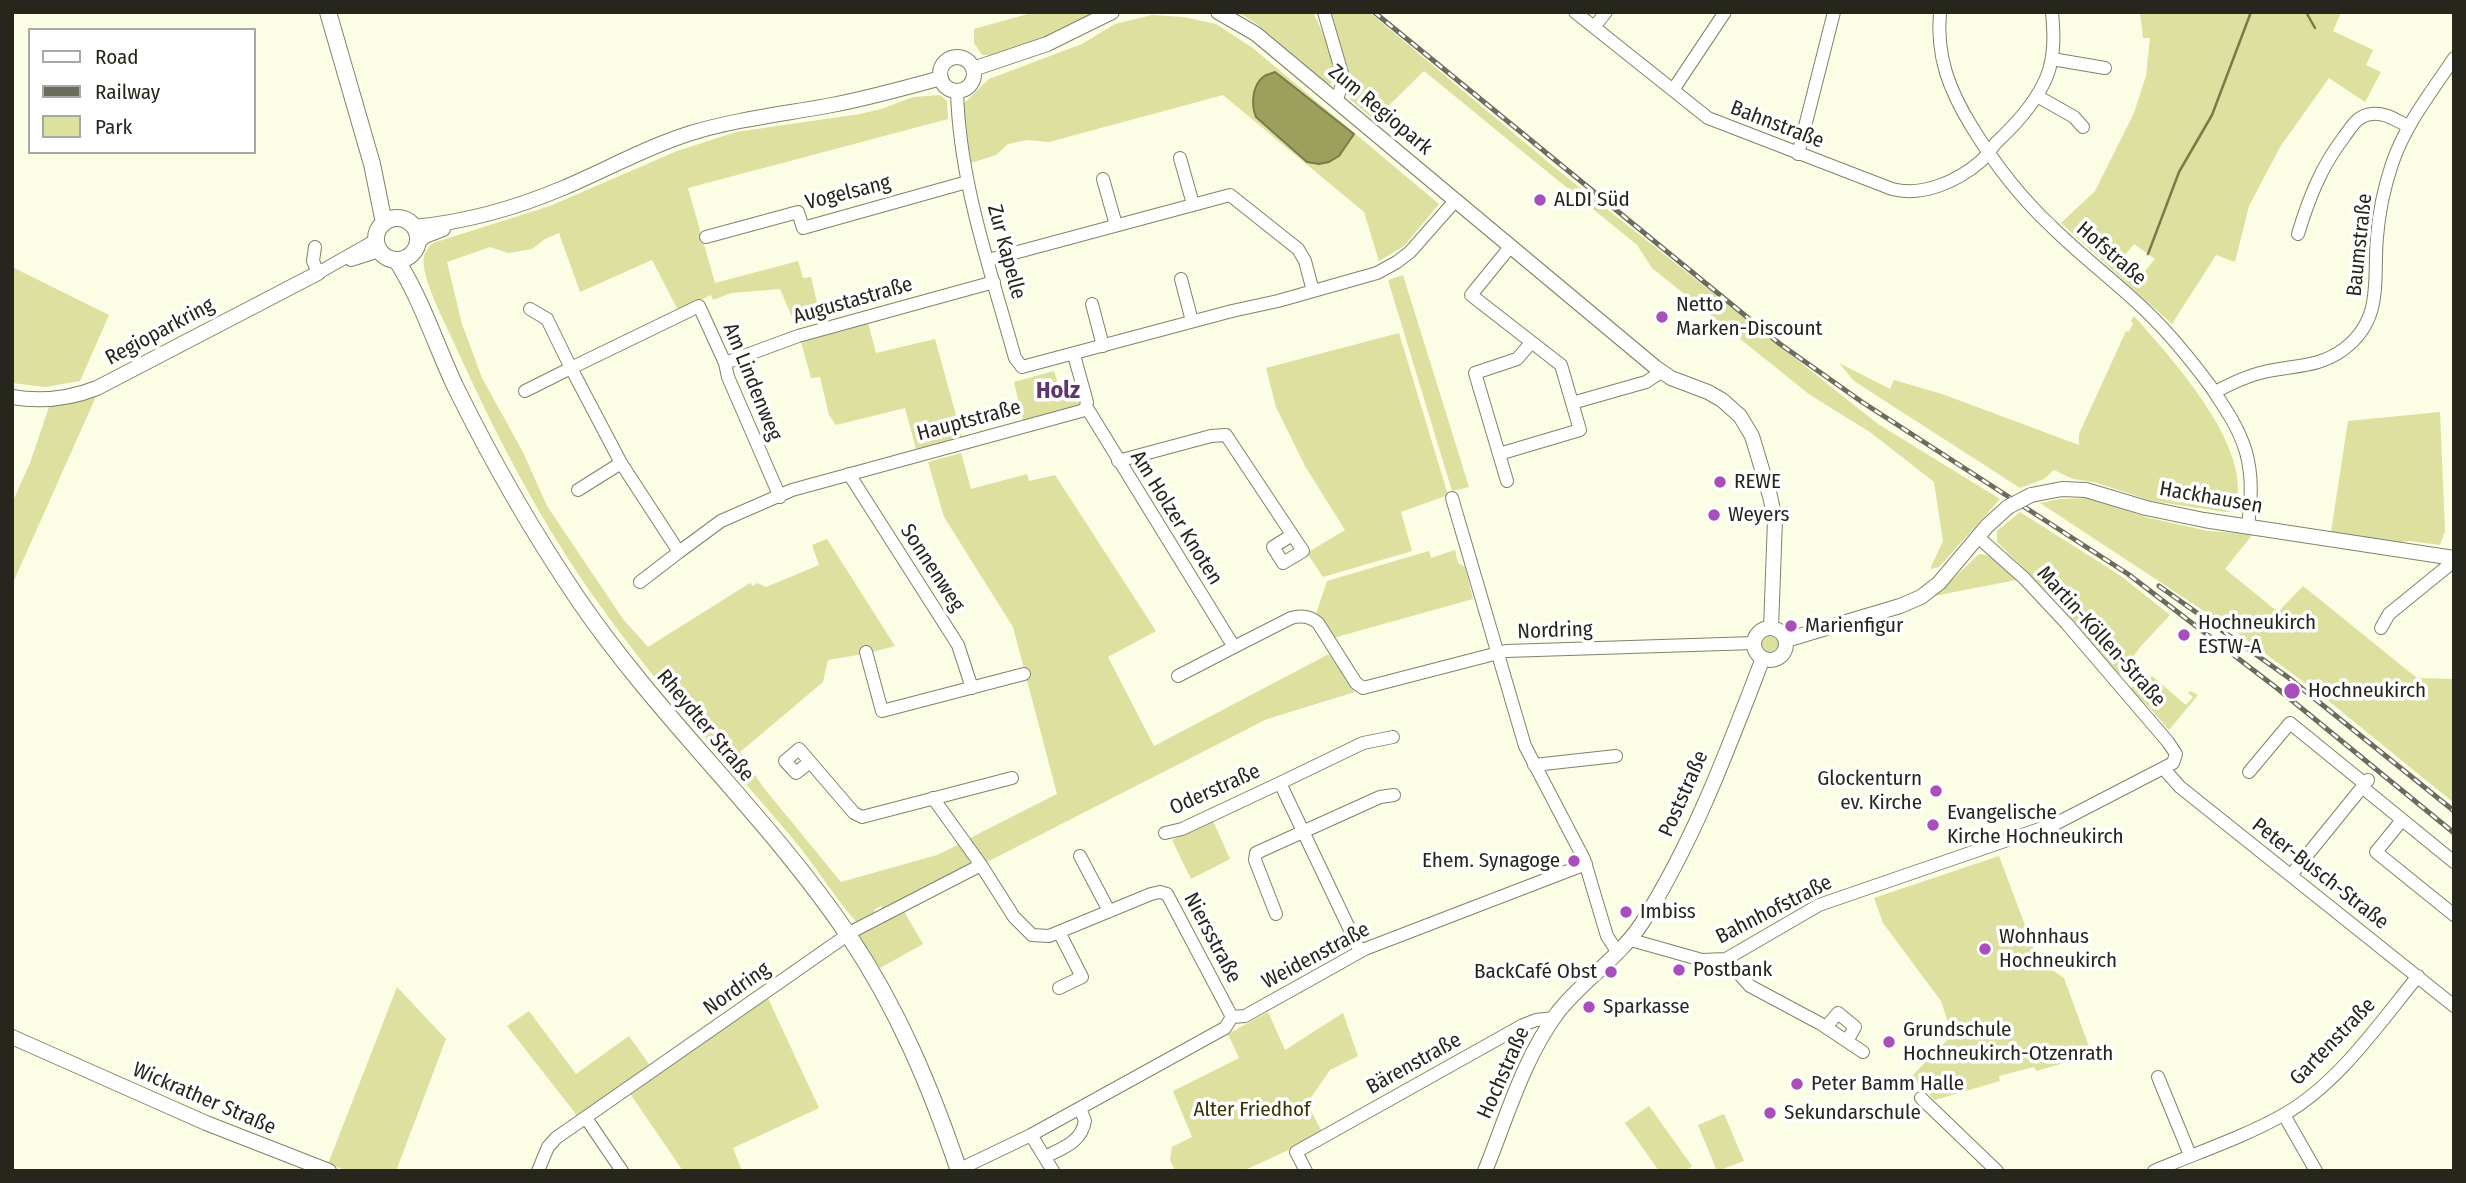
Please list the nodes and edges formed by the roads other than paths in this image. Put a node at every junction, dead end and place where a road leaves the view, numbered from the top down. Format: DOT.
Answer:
graph roads {
  1 [pos="328,12"];
  2 [pos="1112,12"];
  3 [pos="1218,12"];
  4 [pos="1324,12"];
  5 [pos="1575,12"];
  6 [pos="1606,12"];
  7 [pos="1725,12"];
  8 [pos="1834,12"];
  9 [pos="1940,12"];
  10 [pos="2052,12"];
  11 [pos="1594,27"];
  12 [pos="2454,58"];
  13 [pos="2052,59"];
  14 [pos="2105,68"];
  15 [pos="973,69"];
  16 [pos="941,78"];
  17 [pos="957,90"];
  18 [pos="1673,90"];
  19 [pos="2037,96"];
  20 [pos="1336,101"];
  21 [pos="2408,126"];
  22 [pos="2083,127"];
  23 [pos="1798,154"];
  24 [pos="1988,154"];
  25 [pos="1180,158"];
  26 [pos="1103,179"];
  27 [pos="967,182"];
  28 [pos="1455,201"];
  29 [pos="1192,204"];
  30 [pos="390,220"];
  31 [pos="1116,225"];
  32 [pos="416,234"];
  33 [pos="2298,234"];
  34 [pos="706,237"];
  35 [pos="377,245"];
  36 [pos="315,247"];
  37 [pos="1510,247"];
  38 [pos="403,259"];
  39 [pos="988,260"];
  40 [pos="318,272"];
  41 [pos="1181,279"];
  42 [pos="994,282"];
  43 [pos="1313,291"];
  44 [pos="1092,304"];
  45 [pos="530,309"];
  46 [pos="1192,321"];
  47 [pos="1531,343"];
  48 [pos="1103,346"];
  49 [pos="1074,355"];
  50 [pos="725,363"];
  51 [pos="571,368"];
  52 [pos="1661,372"];
  53 [pos="525,391"];
  54 [pos="2215,393"];
  55 [pos="12,397"];
  56 [pos="1572,403"];
  57 [pos="1087,408"];
  58 [pos="1499,454"];
  59 [pos="1118,461"];
  60 [pos="621,463"];
  61 [pos="849,474"];
  62 [pos="1507,481"];
  63 [pos="578,490"];
  64 [pos="780,496"];
  65 [pos="1452,498"];
  66 [pos="2248,526"];
  67 [pos="1292,535"];
  68 [pos="1978,537"];
  69 [pos="679,552"];
  70 [pos="2454,560"];
  71 [pos="640,582"];
  72 [pos="1771,628"];
  73 [pos="2381,628"];
  74 [pos="1786,640"];
  75 [pos="1754,643"];
  76 [pos="1234,647"];
  77 [pos="866,652"];
  78 [pos="1497,653"];
  79 [pos="1763,658"];
  80 [pos="1024,674"];
  81 [pos="1178,676"];
  82 [pos="972,688"];
  83 [pos="1392,737"];
  84 [pos="1616,755"];
  85 [pos="810,762"];
  86 [pos="1534,765"];
  87 [pos="2164,769"];
  88 [pos="2249,772"];
  89 [pos="1012,778"];
  90 [pos="1280,783"];
  91 [pos="2366,783"];
  92 [pos="1394,795"];
  93 [pos="933,798"];
  94 [pos="2402,820"];
  95 [pos="1165,832"];
  96 [pos="1303,832"];
  97 [pos="1080,856"];
  98 [pos="2454,862"];
  99 [pos="1586,864"];
  100 [pos="981,865"];
  101 [pos="2291,875"];
  102 [pos="1109,911"];
  103 [pos="1276,914"];
  104 [pos="2454,915"];
  105 [pos="1059,932"];
  106 [pos="848,935"];
  107 [pos="1631,940"];
  108 [pos="1360,951"];
  109 [pos="1618,953"];
  110 [pos="1726,959"];
  111 [pos="2418,976"];
  112 [pos="1059,988"];
  113 [pos="2454,1006"];
  114 [pos="1232,1017"];
  115 [pos="1554,1018"];
  116 [pos="1826,1027"];
  117 [pos="12,1037"];
  118 [pos="1847,1041"];
  119 [pos="1863,1052"];
  120 [pos="2158,1077"];
  121 [pos="1921,1098"];
  122 [pos="1080,1108"];
  123 [pos="2284,1115"];
  124 [pos="586,1118"];
  125 [pos="1031,1135"];
  126 [pos="2190,1155"];
  127 [pos="1045,1157"];
  128 [pos="959,1170"];
  129 [pos="329,1171"];
  130 [pos="538,1171"];
  131 [pos="622,1171"];
  132 [pos="1053,1171"];
  133 [pos="1306,1171"];
  134 [pos="1485,1171"];
  135 [pos="1997,1171"];
  136 [pos="2154,1171"];
  137 [pos="2316,1171"];
  1 -- 30 [label="main road"];
  2 -- 15 [label="street"];
  3 -- 20 [label="street, Zum Regiopark"];
  4 -- 20 [label="street"];
  5 -- 11 [label="street, Bahnstraße"];
  6 -- 11 [label="street"];
  7 -- 18 [label="street"];
  8 -- 23 [label="street"];
  9 -- 24 [label="street, Hofstraße"];
  10 -- 13 [label="street, Bahnstraße"];
  11 -- 18 [label="street, Bahnstraße"];
  12 -- 21 [label="street, Baumstraße"];
  13 -- 14 [label="street"];
  13 -- 19 [label="street, Bahnstraße"];
  15 -- 16 [label="street"];
  15 -- 17 [label="street"];
  16 -- 17 [label="street"];
  16 -- 32 [label="street"];
  17 -- 27 [label="street, Zur Kapelle"];
  18 -- 23 [label="street, Bahnstraße"];
  19 -- 22 [label="street"];
  19 -- 24 [label="street, Bahnstraße"];
  20 -- 28 [label="street, Zum Regiopark"];
  21 -- 33 [label="street"];
  21 -- 54 [label="street, Baumstraße"];
  23 -- 24 [label="street, Bahnstraße"];
  24 -- 54 [label="street, Hofstraße"];
  25 -- 29 [label="street"];
  26 -- 31 [label="street"];
  27 -- 34 [label="street, Vogelsang"];
  27 -- 39 [label="street, Zur Kapelle"];
  28 -- 37 [label="street, Zum Regiopark"];
  28 -- 43 [label="street"];
  29 -- 31 [label="street"];
  29 -- 43 [label="street"];
  30 -- 32 [label="main road"];
  30 -- 35 [label="main road"];
  31 -- 39 [label="street"];
  32 -- 38 [label="main road"];
  35 -- 38 [label="main road"];
  35 -- 40 [label="street"];
  36 -- 40 [label="street"];
  37 -- 47 [label="street"];
  37 -- 52 [label="street, Zum Regiopark"];
  38 -- 106 [label="main road, Rheydter Straße"];
  39 -- 42 [label="street, Zur Kapelle"];
  40 -- 55 [label="street, Regioparkring"];
  41 -- 46 [label="street"];
  42 -- 49 [label="street, Zur Kapelle"];
  42 -- 50 [label="street, Augustastraße"];
  43 -- 46 [label="street"];
  44 -- 48 [label="street"];
  45 -- 51 [label="street"];
  46 -- 48 [label="street"];
  47 -- 56 [label="street"];
  47 -- 58 [label="street"];
  48 -- 49 [label="street"];
  49 -- 57 [label="street"];
  50 -- 51 [label="street, Am Lindenweg"];
  50 -- 64 [label="street, Am Lindenweg"];
  51 -- 53 [label="street, Am Lindenweg"];
  51 -- 60 [label="street"];
  52 -- 56 [label="street"];
  52 -- 72 [label="street, Zum Regiopark"];
  54 -- 66 [label="street, Hofstraße"];
  56 -- 58 [label="street"];
  57 -- 59 [label="street, Am Holzer Knoten"];
  57 -- 61 [label="street, Hauptstraße"];
  58 -- 62 [label="street"];
  59 -- 67 [label="street"];
  59 -- 76 [label="street, Am Holzer Knoten"];
  60 -- 63 [label="street"];
  60 -- 69 [label="street"];
  61 -- 64 [label="street, Hauptstraße"];
  61 -- 82 [label="street, Sonnenweg"];
  64 -- 69 [label="street"];
  65 -- 78 [label="street"];
  66 -- 68 [label="street, Hackhausen, bridge"];
  66 -- 70 [label="street, Hackhausen"];
  68 -- 74 [label="street"];
  68 -- 87 [label="street, Martin-Köllen-Straße"];
  69 -- 71 [label="street"];
  70 -- 73 [label="street, Hackhausen"];
  72 -- 74 [label="street"];
  72 -- 75 [label="street"];
  74 -- 79 [label="street"];
  75 -- 78 [label="street, Nordring"];
  75 -- 79 [label="street"];
  76 -- 78 [label="street, Nordring"];
  76 -- 81 [label="street"];
  77 -- 82 [label="street"];
  78 -- 86 [label="street"];
  79 -- 107 [label="street, Poststraße"];
  80 -- 82 [label="street"];
  83 -- 90 [label="street, Oderstraße"];
  84 -- 86 [label="street"];
  85 -- 93 [label="street"];
  86 -- 99 [label="street"];
  87 -- 101 [label="street, Peter-Busch-Straße"];
  87 -- 110 [label="street, Bahnhofstraße"];
  88 -- 91 [label="street"];
  89 -- 93 [label="street"];
  90 -- 95 [label="street, Oderstraße"];
  90 -- 96 [label="street, Oderstraße"];
  91 -- 94 [label="street"];
  91 -- 101 [label="street"];
  92 -- 96 [label="street"];
  93 -- 100 [label="street, Niersstraße"];
  94 -- 98 [label="street"];
  94 -- 104 [label="street"];
  96 -- 103 [label="street"];
  96 -- 108 [label="street, Oderstraße"];
  97 -- 102 [label="street"];
  99 -- 108 [label="street, Weidenstraße"];
  99 -- 109 [label="street"];
  100 -- 105 [label="street, Niersstraße"];
  100 -- 106 [label="street, Nordring"];
  101 -- 111 [label="street, Peter-Busch-Straße"];
  102 -- 105 [label="street, Niersstraße"];
  102 -- 114 [label="street, Niersstraße"];
  105 -- 112 [label="street"];
  106 -- 124 [label="street, Nordring"];
  106 -- 128 [label="main road, Rheydter Straße"];
  107 -- 109 [label="street, Hochstraße"];
  107 -- 110 [label="street, Bahnhofstraße"];
  108 -- 114 [label="street, Weidenstraße"];
  109 -- 115 [label="street, Hochstraße"];
  110 -- 116 [label="street"];
  111 -- 113 [label="street, Peter-Busch-Straße"];
  111 -- 123 [label="street, Gartenstraße"];
  114 -- 122 [label="street, Weidenstraße"];
  115 -- 133 [label="street, Bärenstraße"];
  115 -- 134 [label="street, Hochstraße"];
  116 -- 118 [label="street"];
  116 -- 118 [label="street"];
  117 -- 129 [label="street, Wickrather Straße"];
  118 -- 119 [label="street"];
  120 -- 126 [label="street"];
  121 -- 135 [label="street"];
  122 -- 125 [label="street, Weidenstraße"];
  122 -- 127 [label="street"];
  123 -- 126 [label="street, Gartenstraße"];
  123 -- 137 [label="street"];
  124 -- 130 [label="street, Nordring"];
  124 -- 131 [label="street"];
  125 -- 127 [label="street"];
  125 -- 128 [label="street, Weidenstraße"];
  126 -- 136 [label="street, Gartenstraße"];
  127 -- 132 [label="street"];
}
